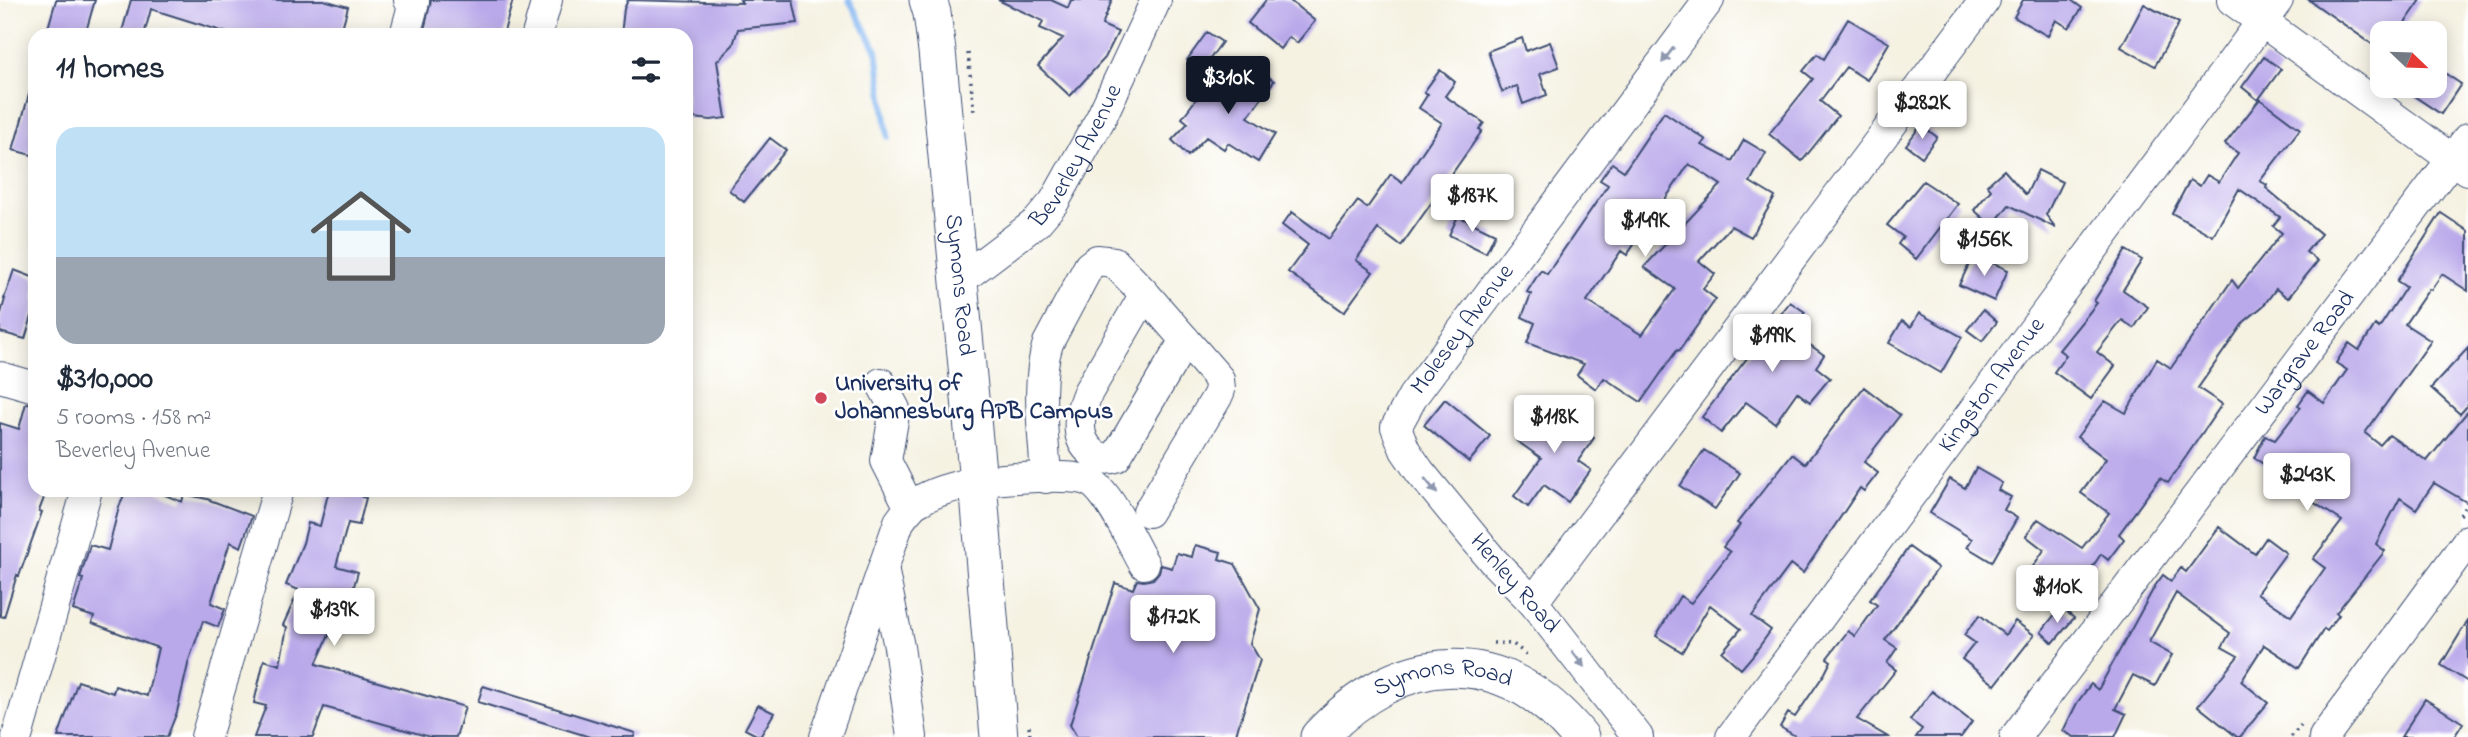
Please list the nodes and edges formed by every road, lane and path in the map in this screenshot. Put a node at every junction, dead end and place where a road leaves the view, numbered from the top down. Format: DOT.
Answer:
graph roads {
  1 [pos="409,0"];
  2 [pos="547,0"];
  3 [pos="928,0"];
  4 [pos="1156,0"];
  5 [pos="1709,0"];
  6 [pos="1985,0"];
  7 [pos="2232,0"];
  8 [pos="2270,11"];
  9 [pos="407,28"];
  10 [pos="539,28"];
  11 [pos="2463,156"];
  12 [pos="959,281"];
  13 [pos="1145,293"];
  14 [pos="1185,340"];
  15 [pos="0,377"];
  16 [pos="881,383"];
  17 [pos="28,385"];
  18 [pos="1396,427"];
  19 [pos="1046,478"];
  20 [pos="978,482"];
  21 [pos="85,497"];
  22 [pos="276,497"];
  23 [pos="910,508"];
  24 [pos="1148,512"];
  25 [pos="2468,540"];
  26 [pos="1144,564"];
  27 [pos="883,566"];
  28 [pos="1533,601"];
  29 [pos="1580,733"];
  30 [pos="18,737"];
  31 [pos="206,737"];
  32 [pos="825,737"];
  33 [pos="912,737"];
  34 [pos="999,737"];
  35 [pos="1320,737"];
  36 [pos="1638,737"];
  37 [pos="1731,737"];
  38 [pos="2015,737"];
  39 [pos="2323,737"];
  1 -- 9 [label="street"];
  2 -- 10 [label="street"];
  3 -- 12 [label="main road, Symons Road"];
  4 -- 12 [label="street, Beverley Avenue"];
  5 -- 18 [label="street, Molesey Avenue, one-way"];
  6 -- 28 [label="street"];
  7 -- 8 [label="street"];
  8 -- 11 [label="street"];
  8 -- 37 [label="street, Kingston Avenue"];
  11 -- 38 [label="street, Wargrave Road"];
  12 -- 20 [label="main road, Symons Road"];
  13 -- 14 [label="street"];
  13 -- 14 [label="street"];
  13 -- 19 [label="street"];
  14 -- 24 [label="street"];
  15 -- 17 [label="street"];
  16 -- 23 [label="street"];
  18 -- 28 [label="street, Henley Road, one-way"];
  19 -- 20 [label="street"];
  19 -- 26 [label="street"];
  20 -- 23 [label="street"];
  20 -- 34 [label="main road, Symons Road"];
  21 -- 30 [label="street"];
  22 -- 31 [label="street"];
  23 -- 27 [label="street"];
  25 -- 39 [label="street"];
  27 -- 32 [label="street"];
  27 -- 33 [label="street"];
  28 -- 36 [label="street, Henley Road, one-way"];
  29 -- 35 [label="main road, Symons Road"];
}
